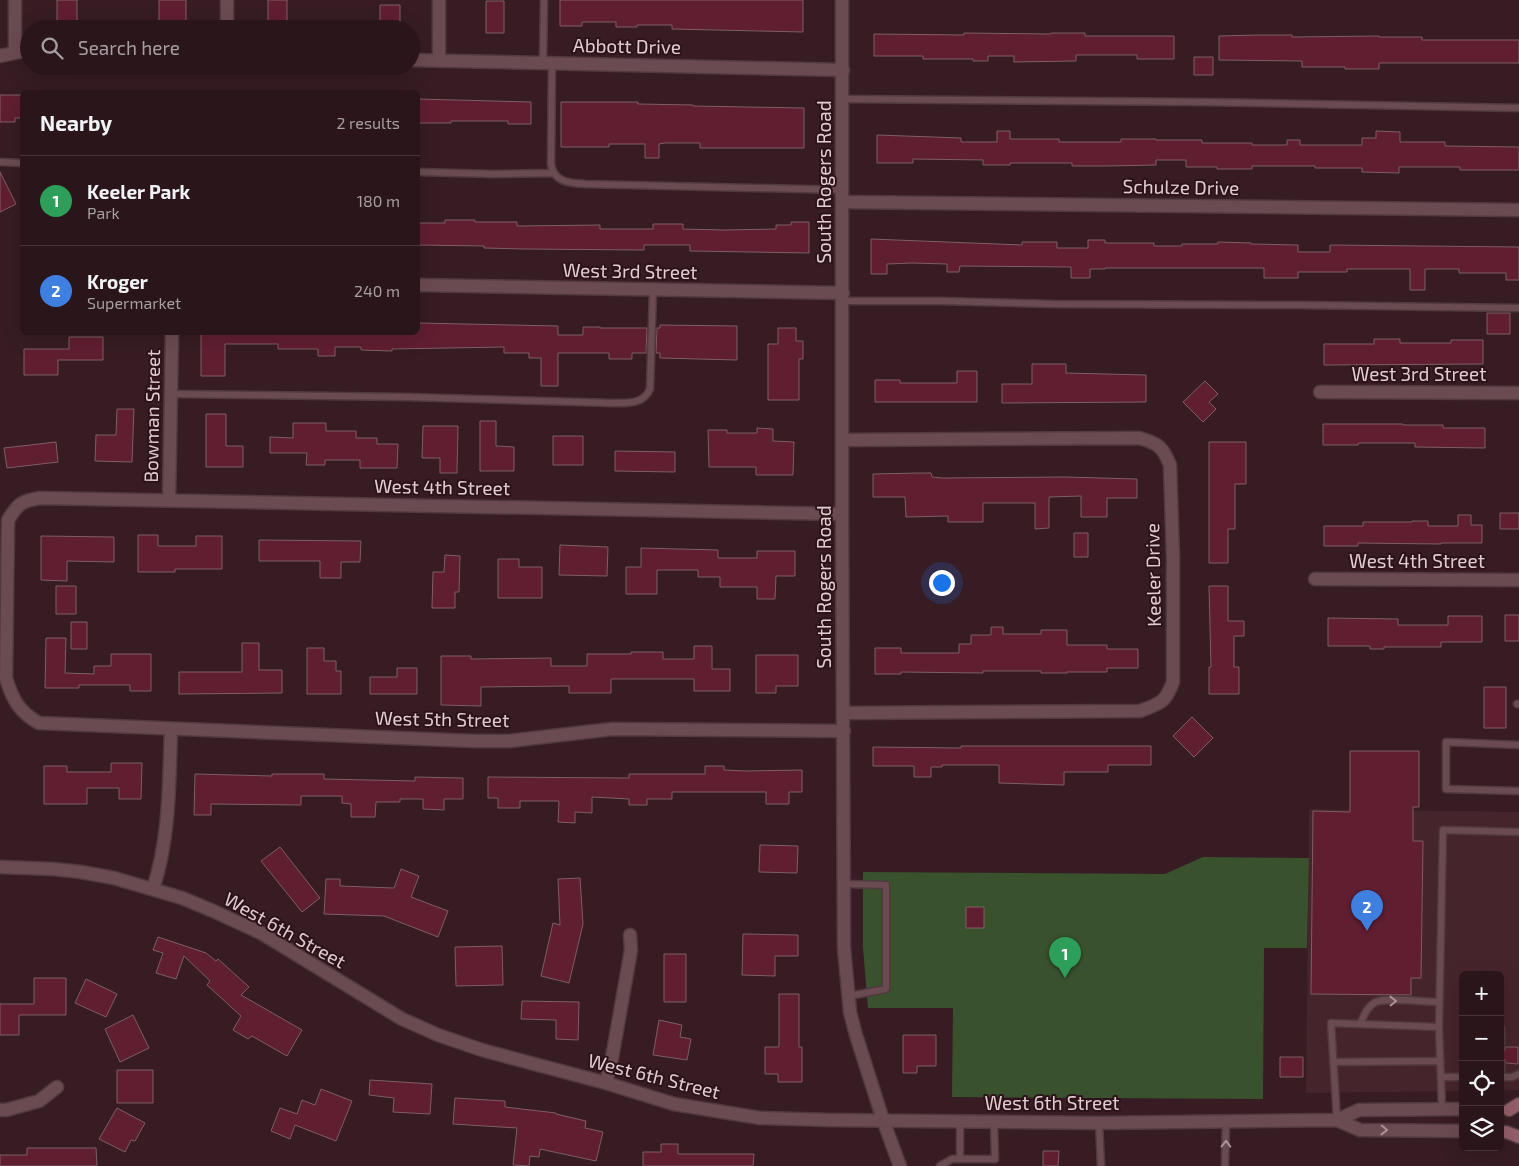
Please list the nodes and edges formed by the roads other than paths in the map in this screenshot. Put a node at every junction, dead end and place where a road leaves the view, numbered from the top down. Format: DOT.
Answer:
graph roads {
  1 [pos="15,0"];
  2 [pos="228,0"];
  3 [pos="439,0"];
  4 [pos="544,0"];
  5 [pos="842,0"];
  6 [pos="228,20"];
  7 [pos="20,51"];
  8 [pos="15,52"];
  9 [pos="0,56"];
  10 [pos="420,60"];
  11 [pos="439,61"];
  12 [pos="548,63"];
  13 [pos="843,70"];
  14 [pos="843,99"];
  15 [pos="1519,108"];
  16 [pos="0,162"];
  17 [pos="20,163"];
  18 [pos="420,172"];
  19 [pos="554,173"];
  20 [pos="843,196"];
  21 [pos="1519,210"];
  22 [pos="420,285"];
  23 [pos="653,290"];
  24 [pos="843,297"];
  25 [pos="1519,308"];
  26 [pos="172,335"];
  27 [pos="1320,392"];
  28 [pos="1519,393"];
  29 [pos="171,394"];
  30 [pos="842,440"];
  31 [pos="169,500"];
  32 [pos="842,514"];
  33 [pos="1315,579"];
  34 [pos="1519,580"];
  35 [pos="844,713"];
  36 [pos="39,723"];
  37 [pos="171,728"];
  38 [pos="844,731"];
  39 [pos="1519,745"];
  40 [pos="1519,791"];
  41 [pos="1519,832"];
  42 [pos="0,868"];
  43 [pos="844,884"];
  44 [pos="154,889"];
  45 [pos="630,935"];
  46 [pos="848,996"];
  47 [pos="1439,1002"];
  48 [pos="1360,1024"];
  49 [pos="1439,1026"];
  50 [pos="1440,1060"];
  51 [pos="1333,1062"];
  52 [pos="1519,1074"];
  53 [pos="1441,1077"];
  54 [pos="1459,1077"];
  55 [pos="1504,1077"];
  56 [pos="606,1083"];
  57 [pos="57,1087"];
  58 [pos="1442,1109"];
  59 [pos="0,1110"];
  60 [pos="1459,1110"];
  61 [pos="882,1120"];
  62 [pos="1337,1120"];
  63 [pos="960,1121"];
  64 [pos="994,1121"];
  65 [pos="1226,1121"];
  66 [pos="1099,1123"];
  67 [pos="1459,1131"];
  68 [pos="1504,1132"];
  69 [pos="1504,1132"];
  70 [pos="1519,1132"];
  71 [pos="1519,1137"];
  72 [pos="960,1159"];
  73 [pos="900,1166"];
  74 [pos="940,1166"];
  75 [pos="1101,1166"];
  76 [pos="1225,1166"];
  1 -- 8 [label="street"];
  2 -- 6 [label="street"];
  3 -- 11 [label="street"];
  4 -- 12 [label="lane"];
  5 -- 13 [label="street, South Rogers Road"];
  7 -- 8 [label="street"];
  8 -- 9 [label="street"];
  10 -- 11 [label="street, Abbott Drive"];
  11 -- 12 [label="street, Abbott Drive"];
  12 -- 13 [label="street, Abbott Drive"];
  12 -- 19 [label="lane"];
  13 -- 14 [label="street, South Rogers Road"];
  14 -- 15 [label="lane"];
  14 -- 20 [label="street, South Rogers Road"];
  16 -- 17 [label="lane"];
  18 -- 19 [label="lane"];
  19 -- 20 [label="lane"];
  20 -- 21 [label="street, Schulze Drive"];
  20 -- 24 [label="street, South Rogers Road"];
  22 -- 23 [label="street, West 3rd Street"];
  23 -- 24 [label="street, West 3rd Street"];
  23 -- 29 [label="lane"];
  24 -- 25 [label="lane"];
  24 -- 30 [label="street, South Rogers Road"];
  26 -- 29 [label="street, Bowman Street"];
  27 -- 28 [label="street, West 3rd Street"];
  29 -- 31 [label="street, Bowman Street"];
  30 -- 32 [label="street, South Rogers Road"];
  30 -- 35 [label="street, Keeler Drive"];
  31 -- 32 [label="street, West 4th Street"];
  31 -- 36 [label="street, West 4th Street"];
  32 -- 35 [label="street, South Rogers Road"];
  33 -- 34 [label="street, West 4th Street"];
  35 -- 38 [label="street, South Rogers Road"];
  36 -- 37 [label="street, West 5th Street"];
  37 -- 38 [label="street, West 5th Street"];
  37 -- 44 [label="street"];
  38 -- 43 [label="street, South Rogers Road"];
  39 -- 40 [label="lane"];
  41 -- 47 [label="lane"];
  42 -- 44 [label="street"];
  43 -- 46 [label="street, South Rogers Road"];
  43 -- 46 [label="lane"];
  44 -- 56 [label="street, West 6th Street"];
  45 -- 56 [label="street"];
  46 -- 61 [label="street, South Rogers Road"];
  48 -- 47 [label="lane, one-way"];
  47 -- 49 [label="lane"];
  48 -- 49 [label="lane"];
  48 -- 51 [label="lane"];
  49 -- 50 [label="lane"];
  50 -- 51 [label="lane"];
  50 -- 53 [label="lane"];
  51 -- 62 [label="lane"];
  52 -- 55 [label="lane"];
  53 -- 54 [label="lane"];
  53 -- 58 [label="lane"];
  56 -- 61 [label="street, West 6th Street"];
  57 -- 59 [label="street"];
  58 -- 60 [label="street, West 6th Street"];
  58 -- 62 [label="street, West 6th Street"];
  61 -- 63 [label="street, West 6th Street"];
  61 -- 73 [label="street, South Rogers Road"];
  62 -- 65 [label="street, West 6th Street"];
  62 -- 67 [label="street, West 6th Street, one-way"];
  63 -- 64 [label="street, West 6th Street"];
  63 -- 72 [label="lane"];
  64 -- 66 [label="street, West 6th Street"];
  64 -- 72 [label="lane"];
  65 -- 66 [label="street, West 6th Street"];
  76 -- 65 [label="lane, one-way"];
  66 -- 75 [label="lane"];
  68 -- 70 [label="street"];
  69 -- 71 [label="main road"];
  72 -- 74 [label="lane"];
}
